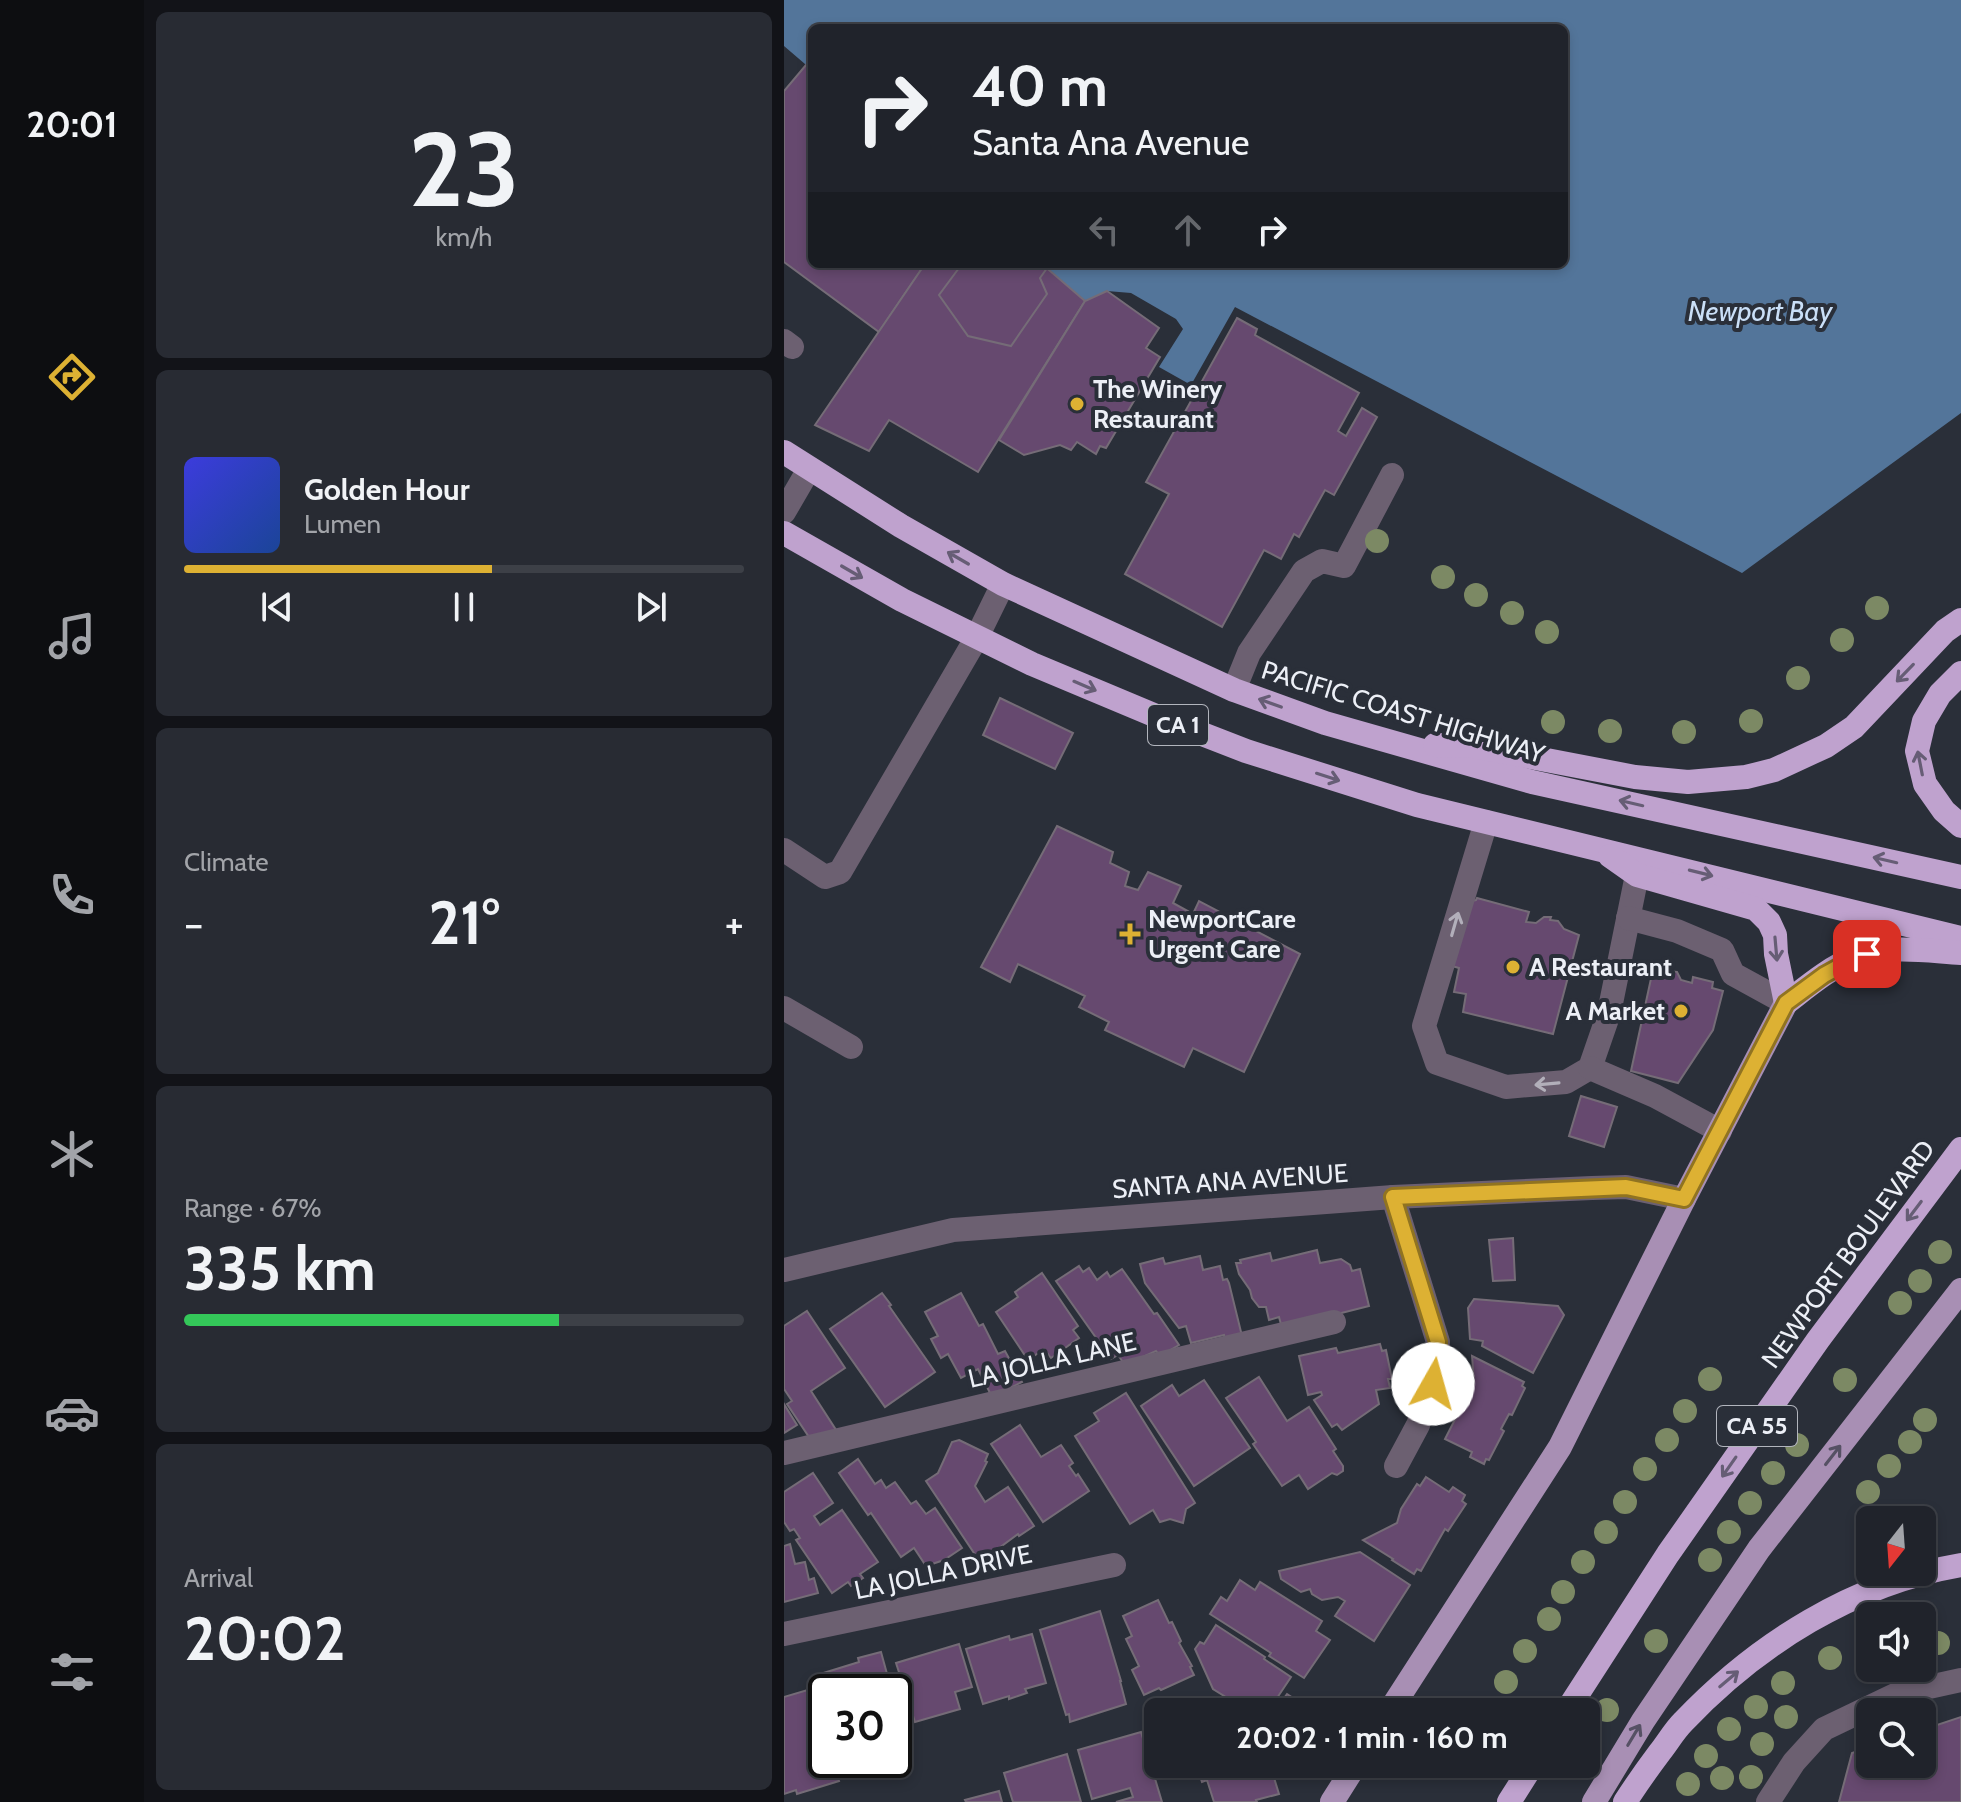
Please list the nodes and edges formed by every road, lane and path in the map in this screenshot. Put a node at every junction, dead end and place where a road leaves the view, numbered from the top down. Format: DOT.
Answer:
graph roads {
  1 [pos="784,452"];
  2 [pos="809,469"];
  3 [pos="1392,475"];
  4 [pos="784,512"];
  5 [pos="784,533"];
  6 [pos="1003,584"];
  7 [pos="1961,620"];
  8 [pos="977,637"];
  9 [pos="1961,673"];
  10 [pos="1234,690"];
  11 [pos="1397,744"];
  12 [pos="1486,822"];
  13 [pos="1961,826"];
  14 [pos="1598,848"];
  15 [pos="784,850"];
  16 [pos="1637,875"];
  17 [pos="1961,877"];
  18 [pos="1628,918"];
  19 [pos="1961,938"];
  20 [pos="1961,953"];
  21 [pos="1786,1003"];
  22 [pos="784,1008"];
  23 [pos="851,1047"];
  24 [pos="1590,1068"];
  25 [pos="1720,1131"];
  26 [pos="1961,1149"];
  27 [pos="1393,1197"];
  28 [pos="1684,1199"];
  29 [pos="784,1270"];
  30 [pos="1961,1290"];
  31 [pos="1334,1322"];
  32 [pos="784,1453"];
  33 [pos="1396,1466"];
  34 [pos="1114,1565"];
  35 [pos="1961,1565"];
  36 [pos="784,1634"];
  37 [pos="1961,1680"];
  38 [pos="1398,1698"];
  39 [pos="1575,1698"];
  40 [pos="1347,1778"];
  41 [pos="1524,1778"];
  42 [pos="1332,1802"];
  43 [pos="1509,1802"];
  44 [pos="1594,1802"];
  45 [pos="1625,1802"];
  46 [pos="1768,1802"];
  1 -- 2 [label="highway, PACIFIC COAST HIGHWAY / CA 1"];
  2 -- 4 [label="street"];
  6 -- 2 [label="highway, PACIFIC COAST HIGHWAY / CA 1, one-way"];
  3 -- 10 [label="street"];
  5 -- 8 [label="highway, CA 1, one-way"];
  6 -- 8 [label="street"];
  6 -- 10 [label="highway, PACIFIC COAST HIGHWAY / CA 1"];
  7 -- 11 [label="highway, one-way"];
  8 -- 12 [label="highway, CA 1, one-way"];
  8 -- 15 [label="street"];
  13 -- 9 [label="highway, one-way"];
  11 -- 10 [label="highway, PACIFIC COAST HIGHWAY / CA 1, one-way"];
  17 -- 11 [label="highway, PACIFIC COAST HIGHWAY / CA 1, one-way"];
  12 -- 14 [label="highway, CA 1"];
  24 -- 12 [label="street, one-way"];
  14 -- 16 [label="highway"];
  14 -- 19 [label="highway, CA 1, one-way"];
  16 -- 18 [label="street"];
  16 -- 21 [label="highway, one-way"];
  18 -- 21 [label="street"];
  18 -- 24 [label="street"];
  20 -- 21 [label="highway"];
  21 -- 25 [label="main road"];
  22 -- 23 [label="street"];
  24 -- 25 [label="street"];
  25 -- 28 [label="main road"];
  26 -- 39 [label="highway, NEWPORT BOULEVARD / CA 55, one-way"];
  27 -- 28 [label="street, SANTA ANA AVENUE"];
  27 -- 29 [label="street, SANTA ANA AVENUE"];
  27 -- 33 [label="street"];
  28 -- 38 [label="main road"];
  44 -- 30 [label="main road, CA 55, one-way"];
  31 -- 32 [label="street, LA JOLLA LANE"];
  34 -- 36 [label="street, LA JOLLA DRIVE"];
  45 -- 35 [label="highway, one-way"];
  37 -- 46 [label="street"];
  40 -- 42 [label="main road"];
  41 -- 43 [label="highway"];
}
